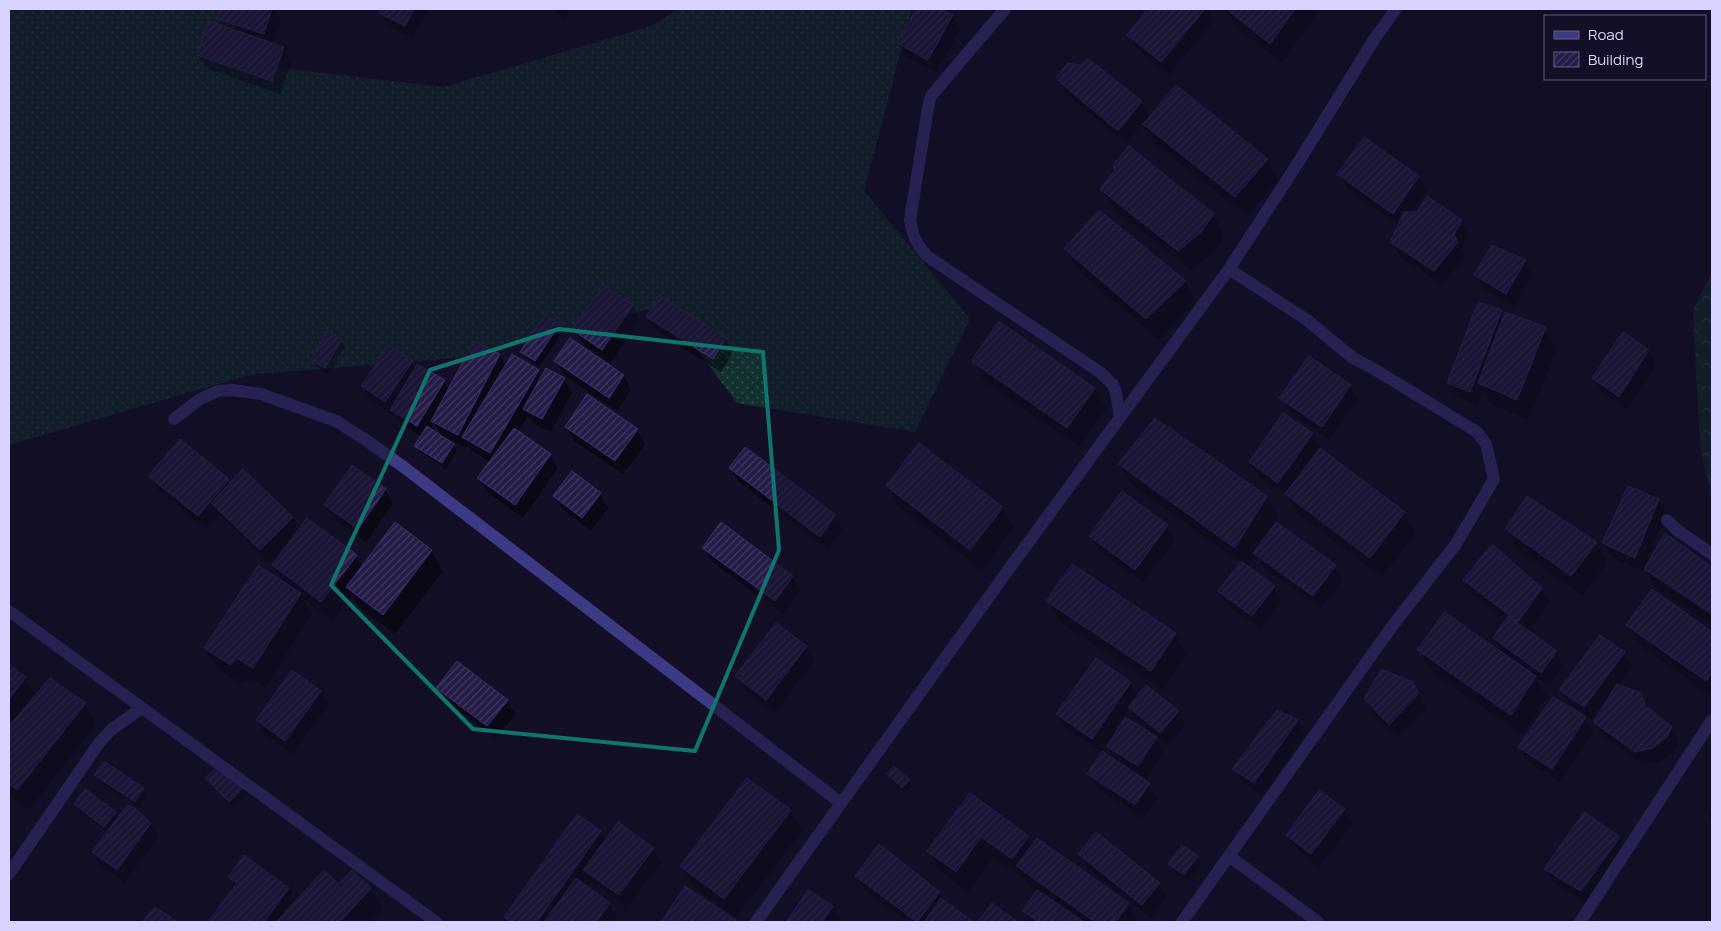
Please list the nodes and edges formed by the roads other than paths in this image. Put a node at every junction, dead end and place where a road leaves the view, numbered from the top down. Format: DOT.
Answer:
graph roads {
  1 [pos="1005,9"];
  2 [pos="1396,9"];
  3 [pos="1229,269"];
  4 [pos="1120,417"];
  5 [pos="174,419"];
  6 [pos="1668,520"];
  7 [pos="1712,554"];
  8 [pos="9,611"];
  9 [pos="142,708"];
  10 [pos="1712,720"];
  11 [pos="841,803"];
  12 [pos="1229,856"];
  13 [pos="9,874"];
  14 [pos="436,922"];
  15 [pos="756,922"];
  16 [pos="1182,922"];
  17 [pos="1318,922"];
  18 [pos="1580,922"];
  1 -- 4 [label="street"];
  2 -- 3 [label="street"];
  3 -- 4 [label="street"];
  3 -- 12 [label="street"];
  4 -- 11 [label="street"];
  5 -- 11 [label="street"];
  6 -- 7 [label="street"];
  8 -- 9 [label="street"];
  9 -- 13 [label="street"];
  9 -- 14 [label="street"];
  10 -- 18 [label="street"];
  11 -- 15 [label="street"];
  12 -- 16 [label="street"];
  12 -- 17 [label="street"];
}
